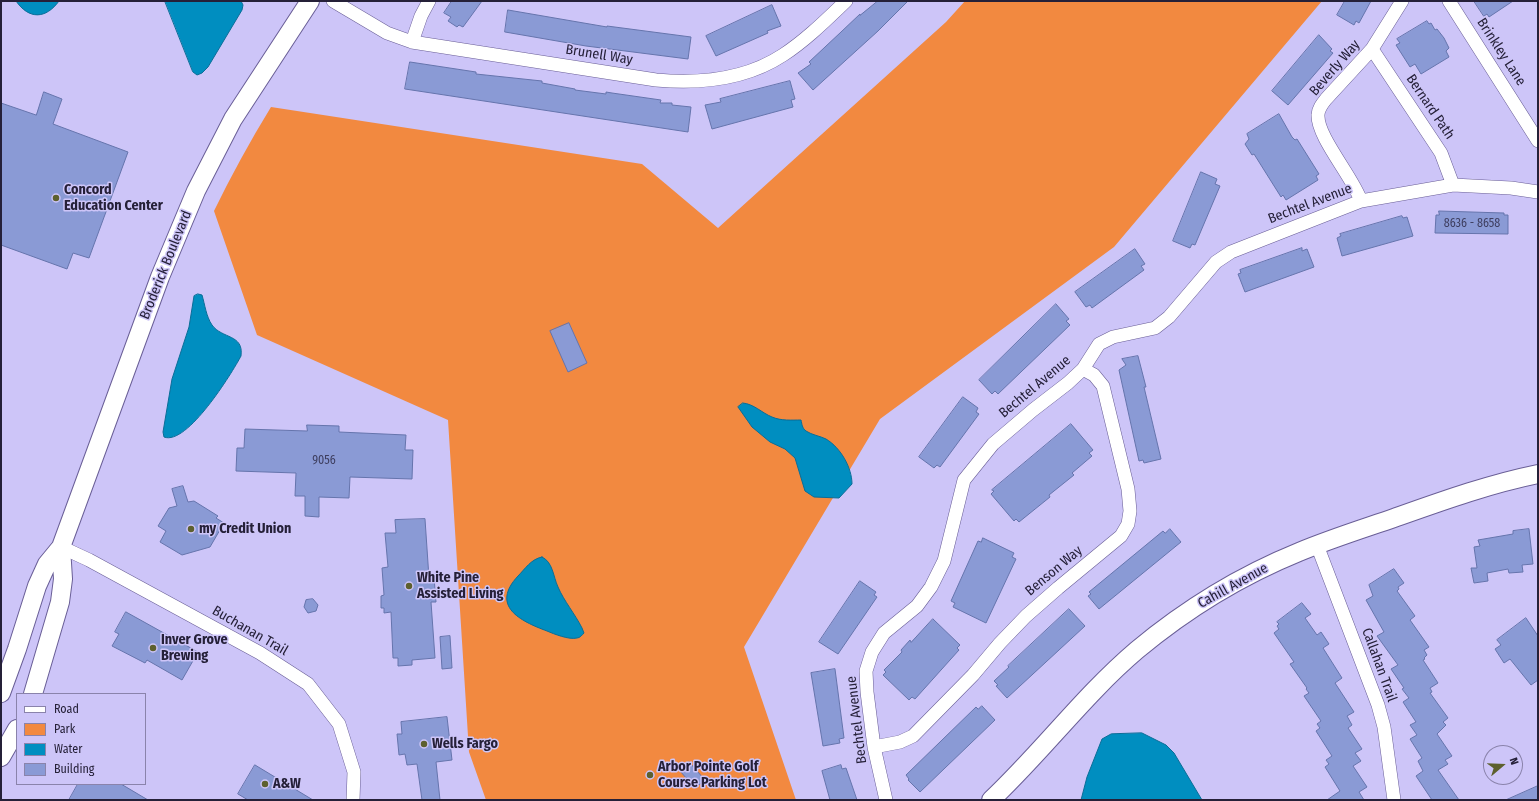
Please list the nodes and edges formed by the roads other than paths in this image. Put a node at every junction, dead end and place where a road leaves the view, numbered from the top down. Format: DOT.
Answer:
graph roads {
  1 [pos="310,1"];
  2 [pos="333,1"];
  3 [pos="429,1"];
  4 [pos="846,1"];
  5 [pos="1402,1"];
  6 [pos="1449,1"];
  7 [pos="412,42"];
  8 [pos="1372,49"];
  9 [pos="1538,141"];
  10 [pos="1452,185"];
  11 [pos="1538,192"];
  12 [pos="1361,201"];
  13 [pos="1083,369"];
  14 [pos="1538,474"];
  15 [pos="1318,545"];
  16 [pos="61,547"];
  17 [pos="1,693"];
  18 [pos="33,693"];
  19 [pos="16,731"];
  20 [pos="874,747"];
  21 [pos="1,757"];
  22 [pos="353,800"];
  23 [pos="886,800"];
  24 [pos="991,800"];
  25 [pos="1394,800"];
  1 -- 16 [label="street, Broderick Boulevard"];
  2 -- 7 [label="street, Brunell Way"];
  3 -- 7 [label="street"];
  4 -- 7 [label="street, Brunell Way"];
  5 -- 8 [label="street, Beverly Way"];
  6 -- 9 [label="street, Brinkley Lane"];
  8 -- 10 [label="street, Bernard Path"];
  8 -- 12 [label="street, Beverly Way"];
  10 -- 11 [label="street, Bechtel Avenue"];
  10 -- 12 [label="street, Bechtel Avenue"];
  12 -- 13 [label="street, Bechtel Avenue"];
  13 -- 20 [label="street, Bechtel Avenue"];
  13 -- 20 [label="street, Benson Way"];
  14 -- 15 [label="street, Cahill Avenue"];
  15 -- 24 [label="street, Cahill Avenue"];
  15 -- 25 [label="street, Callahan Trail"];
  16 -- 17 [label="street, Broderick Boulevard"];
  16 -- 18 [label="street, Broderick Boulevard"];
  16 -- 22 [label="street, Buchanan Trail"];
  19 -- 21 [label="street"];
  20 -- 23 [label="street, Bechtel Avenue"];
}
